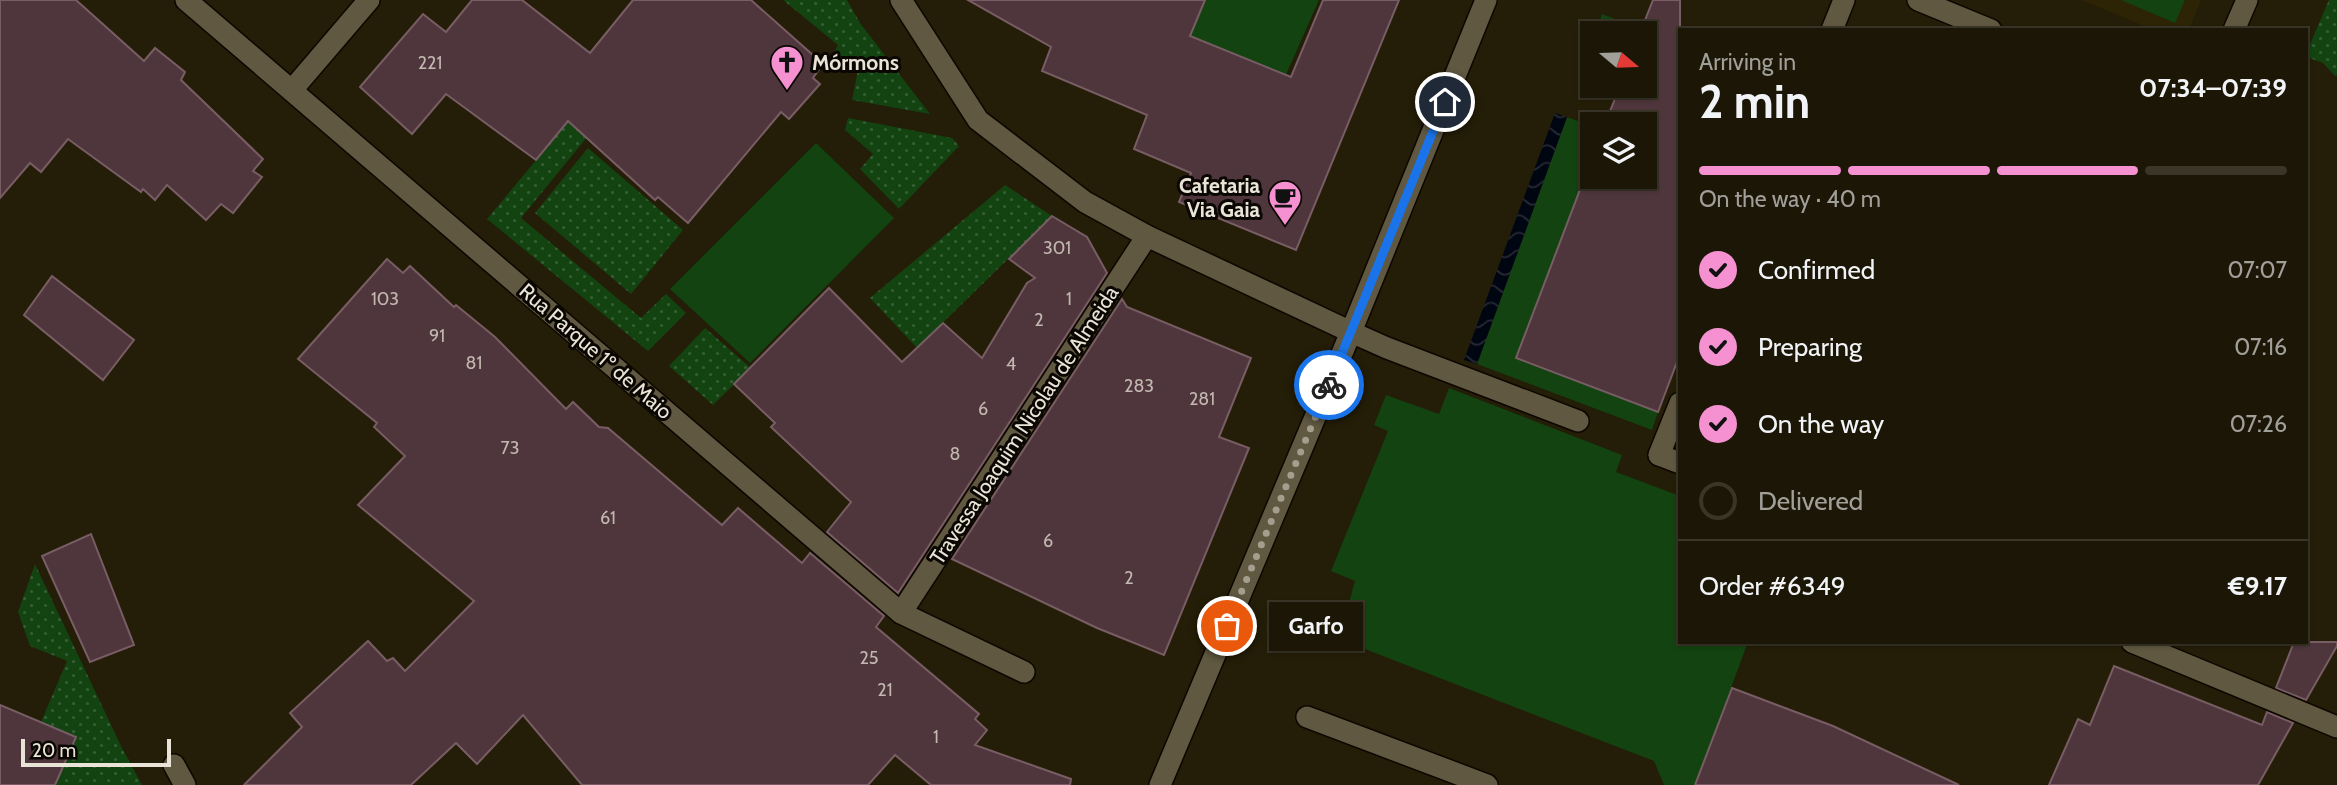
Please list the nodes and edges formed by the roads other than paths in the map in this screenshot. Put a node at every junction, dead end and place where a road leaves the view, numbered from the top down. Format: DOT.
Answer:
graph roads {
  1 [pos="186,0"];
  2 [pos="369,0"];
  3 [pos="901,0"];
  4 [pos="1486,0"];
  5 [pos="1844,0"];
  6 [pos="1918,0"];
  7 [pos="2247,0"];
  8 [pos="1833,28"];
  9 [pos="1986,28"];
  10 [pos="2235,28"];
  11 [pos="292,90"];
  12 [pos="1147,236"];
  13 [pos="1351,332"];
  14 [pos="1678,408"];
  15 [pos="1578,421"];
  16 [pos="1678,462"];
  17 [pos="901,614"];
  18 [pos="2137,644"];
  19 [pos="1024,672"];
  20 [pos="1307,717"];
  21 [pos="2337,727"];
  22 [pos="174,765"];
  23 [pos="185,785"];
  24 [pos="1160,785"];
  25 [pos="1487,785"];
  1 -- 11 [label="street, Rua Parque 1º de Maio"];
  2 -- 11 [label="street"];
  3 -- 12 [label="street"];
  4 -- 13 [label="street"];
  5 -- 8 [label="street"];
  6 -- 9 [label="street"];
  7 -- 10 [label="street"];
  11 -- 17 [label="street, Rua Parque 1º de Maio"];
  12 -- 13 [label="street"];
  12 -- 17 [label="street, Travessa Joaquim Nicolau de Almeida"];
  13 -- 15 [label="street"];
  13 -- 24 [label="street"];
  14 -- 16 [label="street"];
  17 -- 19 [label="street, Rua Parque 1º de Maio"];
  18 -- 21 [label="street"];
  20 -- 25 [label="street"];
  22 -- 23 [label="street"];
}
